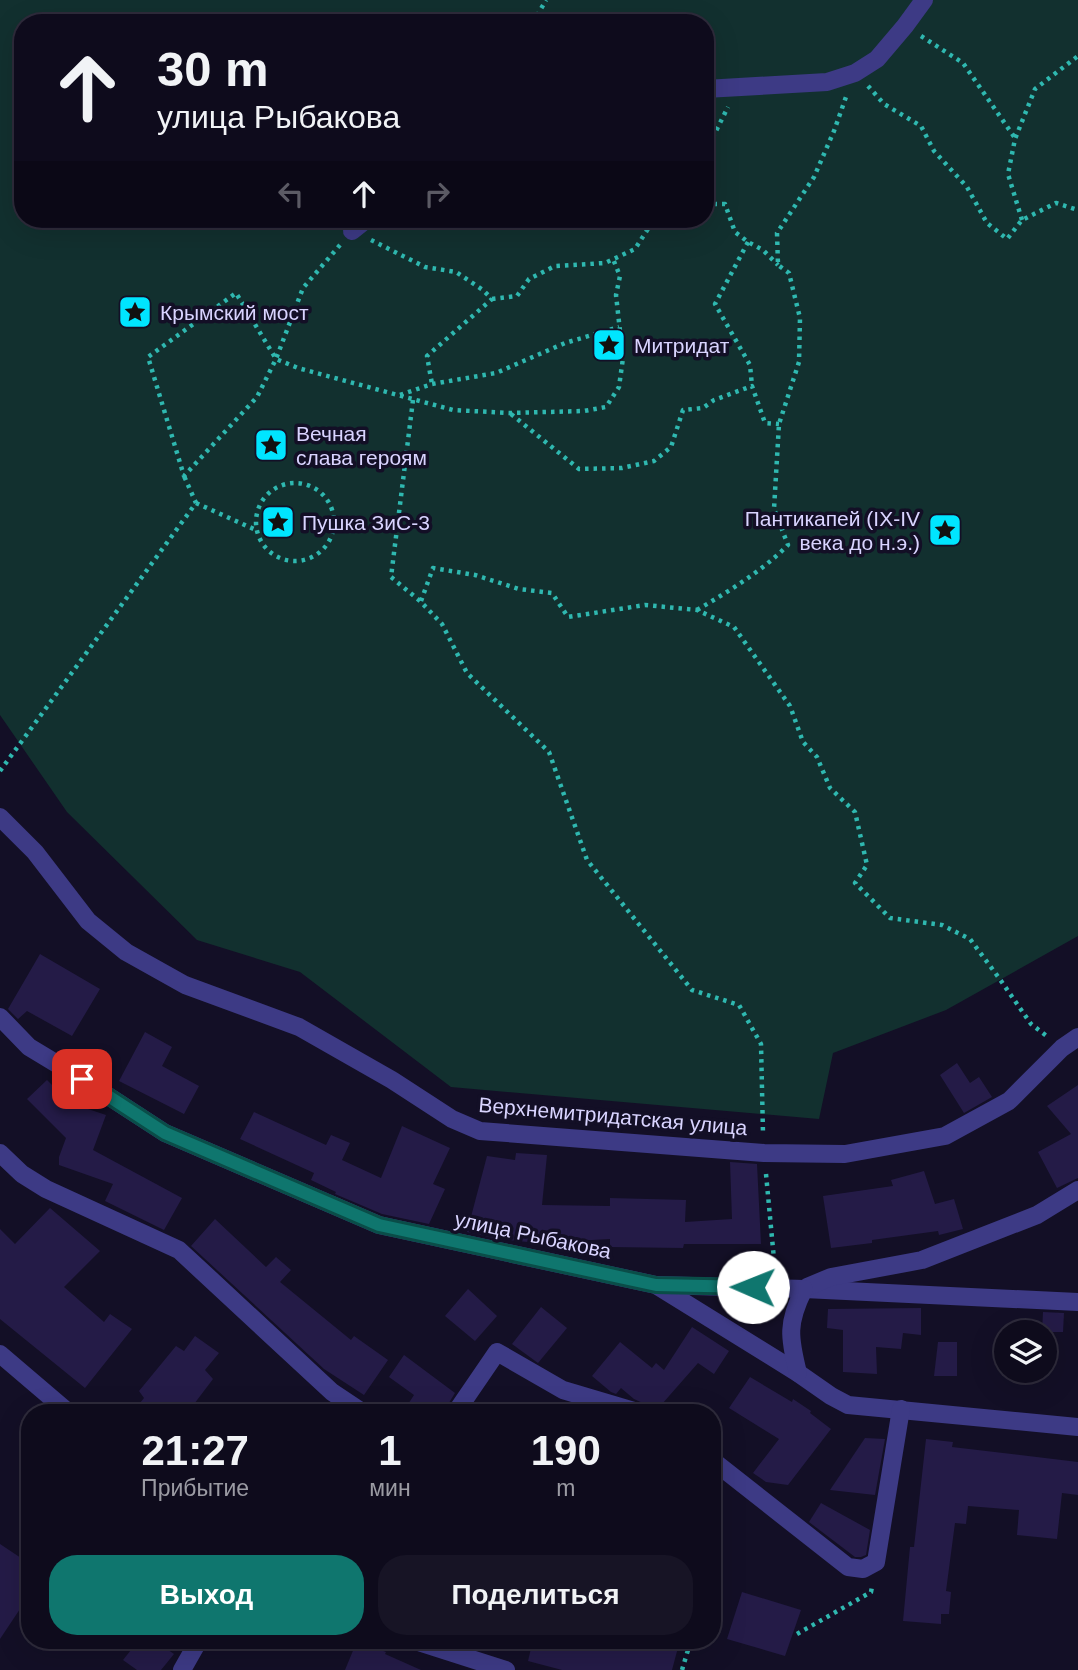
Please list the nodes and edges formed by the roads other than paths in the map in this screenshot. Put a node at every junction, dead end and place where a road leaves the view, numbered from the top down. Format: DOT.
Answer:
graph roads {
  1 [pos="923,0"];
  2 [pos="714,89"];
  3 [pos="356,228"];
  4 [pos="352,231"];
  5 [pos="0,817"];
  6 [pos="0,1017"];
  7 [pos="1078,1037"];
  8 [pos="0,1153"];
  9 [pos="1078,1190"];
  10 [pos="656,1285"];
  11 [pos="804,1289"];
  12 [pos="1078,1302"];
  13 [pos="0,1354"];
  14 [pos="799,1373"];
  15 [pos="59,1404"];
  16 [pos="350,1404"];
  17 [pos="461,1404"];
  18 [pos="610,1404"];
  19 [pos="901,1409"];
  20 [pos="1078,1427"];
  21 [pos="721,1467"];
  22 [pos="195,1649"];
  23 [pos="440,1649"];
  24 [pos="182,1670"];
  25 [pos="506,1670"];
  1 -- 2 [label="street"];
  3 -- 4 [label="street"];
  5 -- 7 [label="street, Верхнемитридатская улица"];
  6 -- 10 [label="street, улица Рыбакова"];
  8 -- 16 [label="street"];
  9 -- 11 [label="street"];
  10 -- 11 [label="street"];
  10 -- 14 [label="street, улица Рыбакова"];
  11 -- 12 [label="street"];
  11 -- 14 [label="street"];
  13 -- 15 [label="street"];
  14 -- 19 [label="street, улица Рыбакова"];
  17 -- 18 [label="street"];
  19 -- 20 [label="street, улица Рыбакова"];
  19 -- 21 [label="street"];
  22 -- 24 [label="street"];
  23 -- 25 [label="street"];
}
